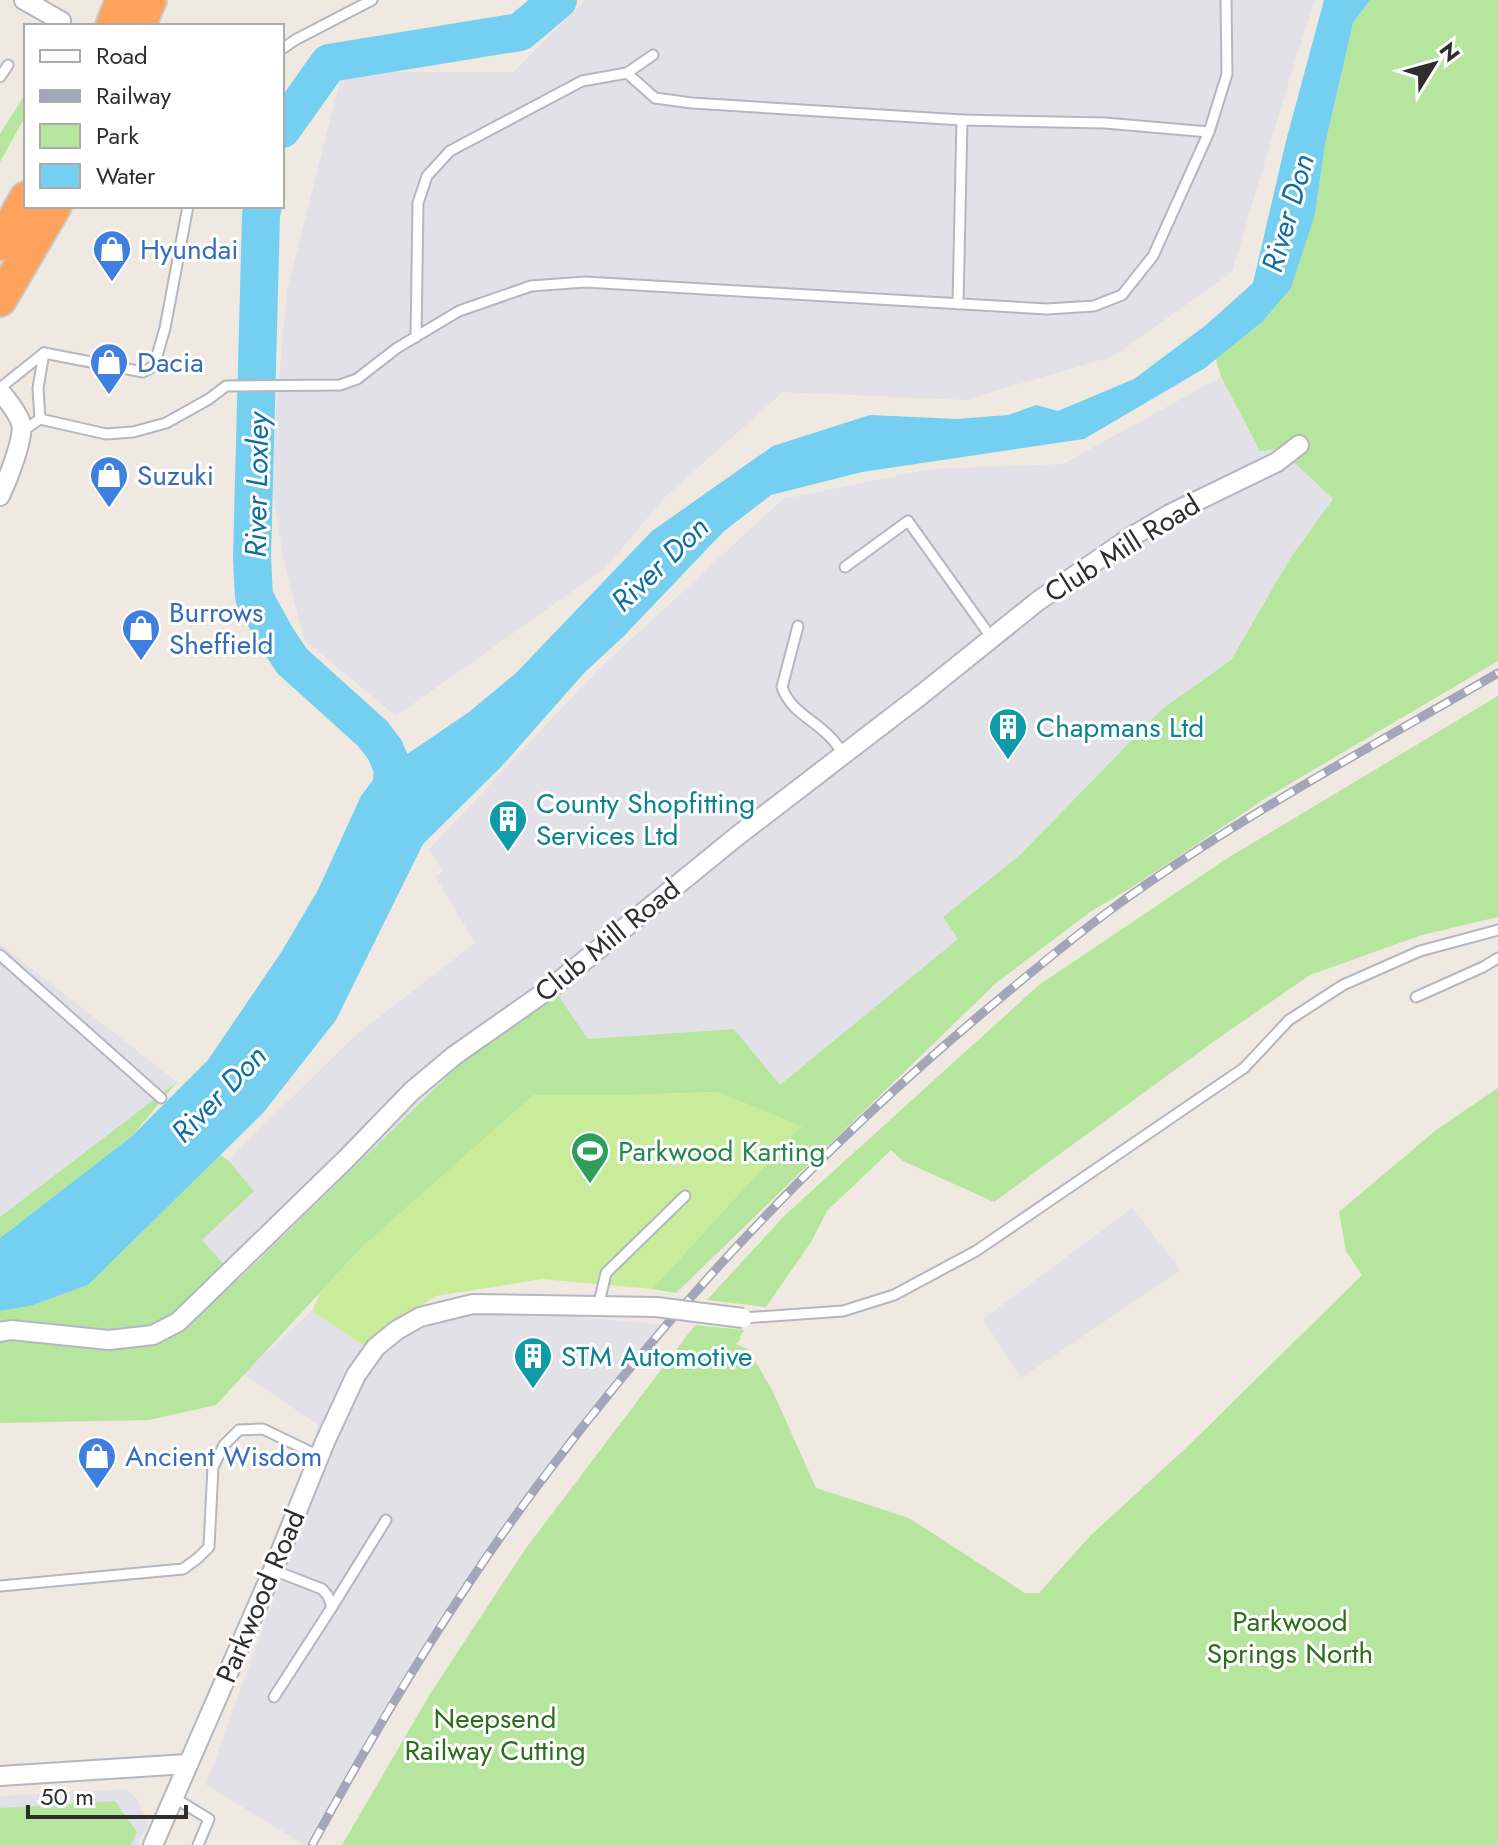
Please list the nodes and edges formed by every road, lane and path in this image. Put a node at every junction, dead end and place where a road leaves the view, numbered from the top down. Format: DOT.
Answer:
graph roads {
  1 [pos="24,0"];
  2 [pos="122,0"];
  3 [pos="150,0"];
  4 [pos="372,0"];
  5 [pos="1226,0"];
  6 [pos="61,21"];
  7 [pos="113,24"];
  8 [pos="140,24"];
  9 [pos="284,48"];
  10 [pos="653,55"];
  11 [pos="8,65"];
  12 [pos="627,73"];
  13 [pos="0,77"];
  14 [pos="962,120"];
  15 [pos="1209,132"];
  16 [pos="24,202"];
  17 [pos="54,208"];
  18 [pos="188,208"];
  19 [pos="0,244"];
  20 [pos="0,300"];
  21 [pos="958,304"];
  22 [pos="416,337"];
  23 [pos="44,353"];
  24 [pos="0,389"];
  25 [pos="40,419"];
  26 [pos="21,432"];
  27 [pos="1299,445"];
  28 [pos="0,496"];
  29 [pos="845,567"];
  30 [pos="798,626"];
  31 [pos="991,637"];
  32 [pos="843,753"];
  33 [pos="1498,930"];
  34 [pos="0,955"];
  35 [pos="1498,958"];
  36 [pos="1416,997"];
  37 [pos="161,1098"];
  38 [pos="685,1196"];
  39 [pos="598,1307"];
  40 [pos="743,1318"];
  41 [pos="0,1332"];
  42 [pos="319,1456"];
  43 [pos="386,1520"];
  44 [pos="273,1570"];
  45 [pos="0,1586"];
  46 [pos="332,1607"];
  47 [pos="274,1697"];
  48 [pos="187,1764"];
  49 [pos="0,1776"];
  50 [pos="173,1797"];
  51 [pos="153,1845"];
  52 [pos="198,1845"];
  1 -- 6 [label="street"];
  2 -- 7 [label="highway"];
  3 -- 8 [label="highway"];
  4 -- 9 [label="lane"];
  5 -- 15 [label="lane"];
  10 -- 12 [label="lane"];
  11 -- 13 [label="lane"];
  12 -- 14 [label="lane"];
  12 -- 22 [label="lane"];
  14 -- 15 [label="lane"];
  14 -- 21 [label="lane"];
  15 -- 21 [label="lane"];
  16 -- 19 [label="highway"];
  17 -- 20 [label="highway"];
  18 -- 23 [label="lane"];
  21 -- 22 [label="lane"];
  22 -- 25 [label="lane"];
  23 -- 24 [label="lane"];
  23 -- 25 [label="lane"];
  24 -- 26 [label="street"];
  25 -- 26 [label="lane"];
  26 -- 28 [label="street"];
  27 -- 31 [label="street, Club Mill Road"];
  29 -- 31 [label="lane"];
  30 -- 32 [label="lane"];
  31 -- 32 [label="street, Club Mill Road"];
  32 -- 41 [label="street, Club Mill Road"];
  33 -- 40 [label="lane"];
  34 -- 37 [label="lane"];
  35 -- 36 [label="lane"];
  38 -- 39 [label="lane"];
  39 -- 40 [label="street, Parkwood Road, bridge"];
  39 -- 42 [label="street, Parkwood Road"];
  42 -- 44 [label="street, Parkwood Road"];
  42 -- 45 [label="lane"];
  43 -- 46 [label="lane"];
  44 -- 46 [label="lane"];
  44 -- 48 [label="street, Parkwood Road"];
  46 -- 47 [label="lane"];
  48 -- 49 [label="street"];
  48 -- 50 [label="street, Parkwood Road"];
  50 -- 51 [label="street, Parkwood Road"];
  50 -- 52 [label="lane"];
}
